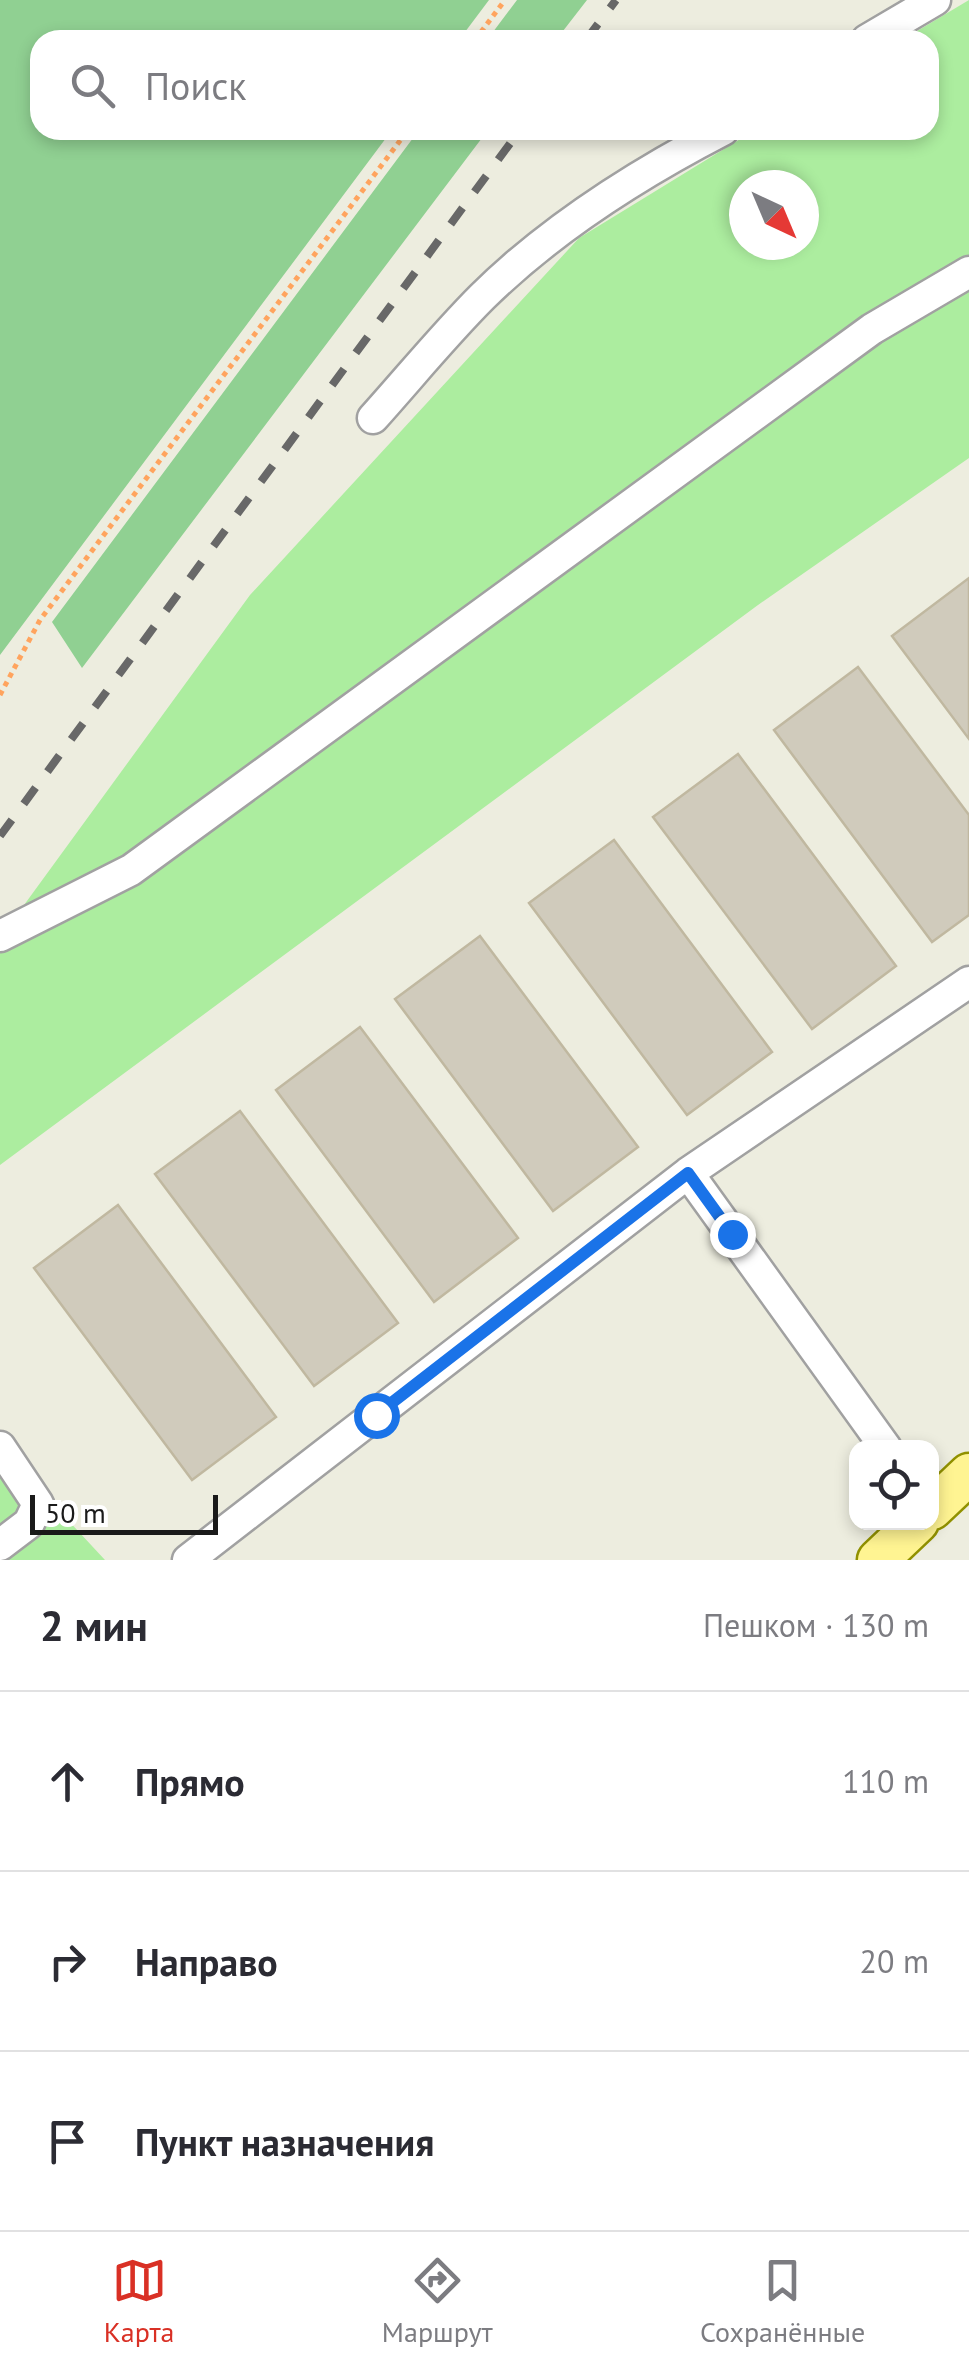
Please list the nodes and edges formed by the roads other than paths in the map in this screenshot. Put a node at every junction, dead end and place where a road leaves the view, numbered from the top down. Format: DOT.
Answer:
graph roads {
  1 [pos="935,0"];
  2 [pos="884,30"];
  3 [pos="703,140"];
  4 [pos="969,272"];
  5 [pos="372,418"];
  6 [pos="0,936"];
  7 [pos="969,982"];
  8 [pos="688,1173"];
  9 [pos="880,1440"];
  10 [pos="0,1447"];
  11 [pos="969,1474"];
  12 [pos="939,1503"];
  13 [pos="910,1530"];
  14 [pos="0,1545"];
  15 [pos="188,1560"];
  16 [pos="878,1560"];
  1 -- 2 [label="lane"];
  3 -- 5 [label="lane"];
  4 -- 6 [label="lane"];
  7 -- 8 [label="lane"];
  8 -- 9 [label="lane"];
  8 -- 15 [label="lane"];
  10 -- 14 [label="lane"];
  11 -- 12 [label="main road"];
  13 -- 16 [label="main road"];
}
